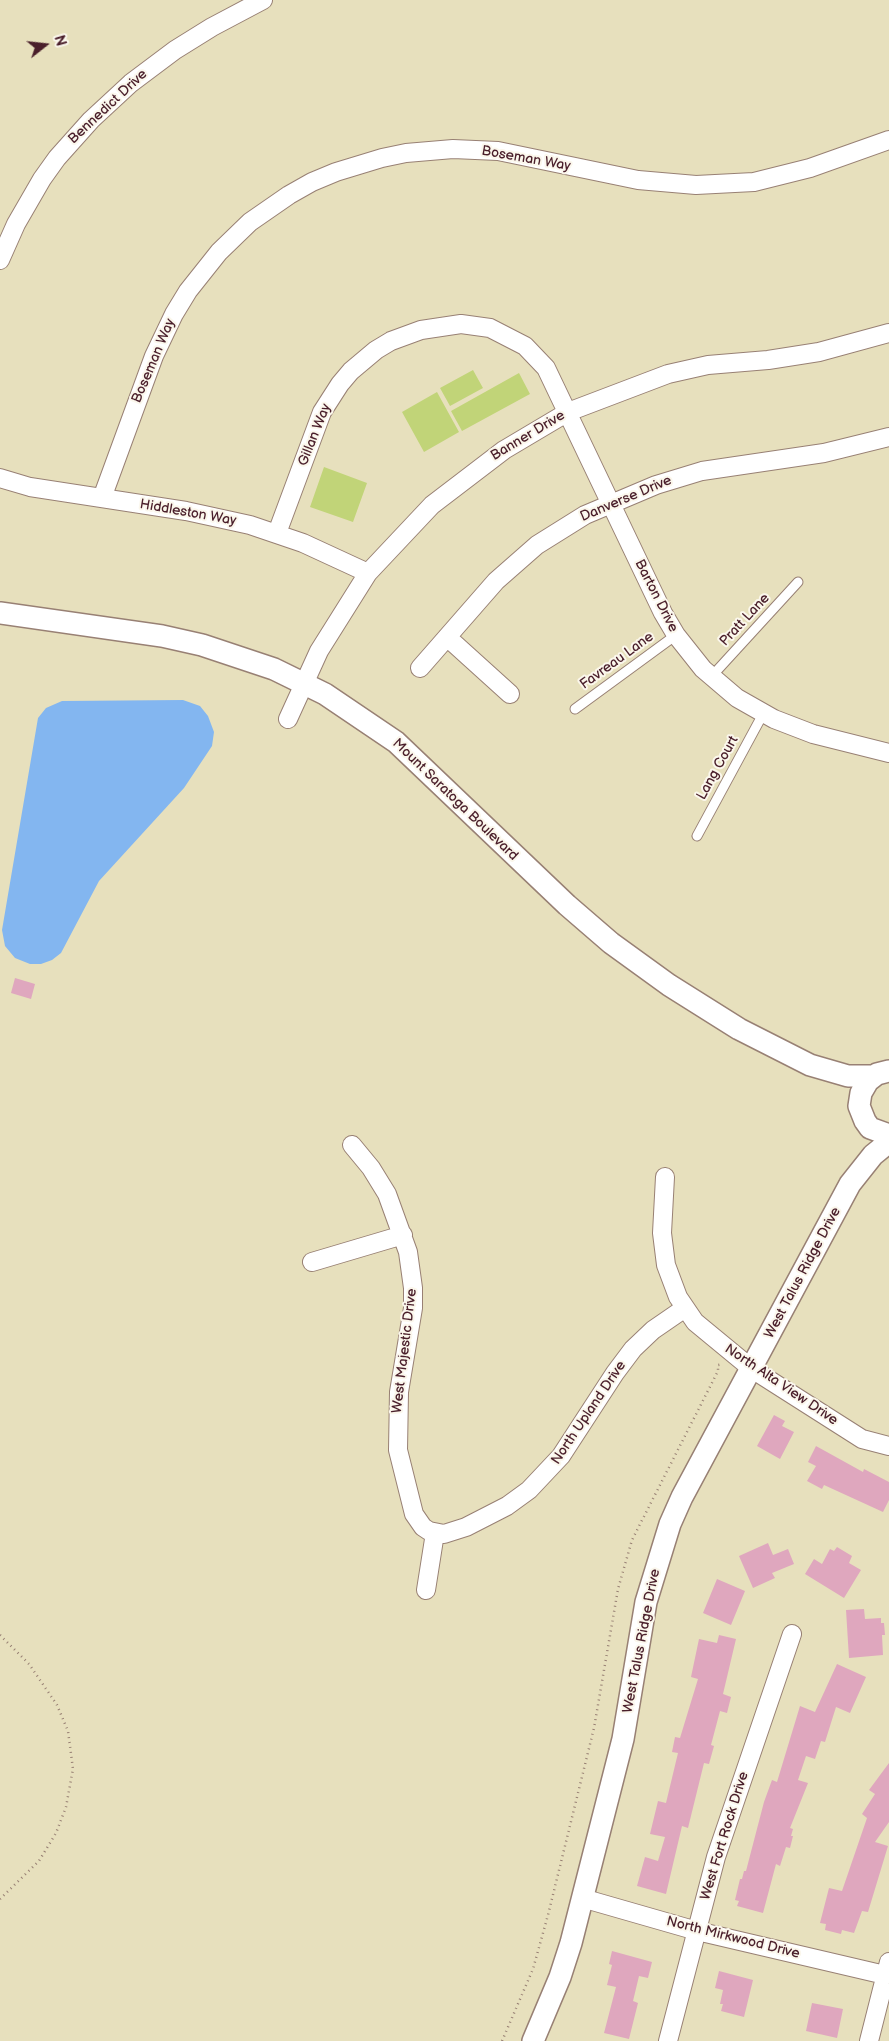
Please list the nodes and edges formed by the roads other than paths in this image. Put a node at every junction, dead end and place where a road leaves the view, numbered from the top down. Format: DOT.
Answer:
graph roads {
  1 [pos="263,0"];
  2 [pos="889,140"];
  3 [pos="0,260"];
  4 [pos="889,333"];
  5 [pos="568,412"];
  6 [pos="889,438"];
  7 [pos="0,478"];
  8 [pos="102,498"];
  9 [pos="611,503"];
  10 [pos="276,533"];
  11 [pos="368,574"];
  12 [pos="798,582"];
  13 [pos="0,613"];
  14 [pos="676,635"];
  15 [pos="447,637"];
  16 [pos="420,668"];
  17 [pos="712,676"];
  18 [pos="303,682"];
  19 [pos="510,694"];
  20 [pos="575,709"];
  21 [pos="763,714"];
  22 [pos="288,719"];
  23 [pos="889,753"];
  24 [pos="697,836"];
  25 [pos="810,1065"];
  26 [pos="881,1074"];
  27 [pos="862,1114"];
  28 [pos="889,1135"];
  29 [pos="889,1142"];
  30 [pos="352,1145"];
  31 [pos="665,1177"];
  32 [pos="850,1184"];
  33 [pos="403,1235"];
  34 [pos="312,1262"];
  35 [pos="685,1308"];
  36 [pos="752,1369"];
  37 [pos="889,1446"];
  38 [pos="434,1533"];
  39 [pos="426,1590"];
  40 [pos="792,1634"];
  41 [pos="582,1898"];
  42 [pos="697,1931"];
  43 [pos="887,1968"];
  44 [pos="533,2041"];
  45 [pos="668,2041"];
  46 [pos="869,2041"];
  1 -- 3 [label="street, Bennedict Drive"];
  2 -- 8 [label="street, Boseman Way"];
  4 -- 5 [label="street, Banner Drive"];
  5 -- 9 [label="street, Barton Drive"];
  5 -- 10 [label="street, Gillan Way"];
  5 -- 11 [label="street, Banner Drive"];
  6 -- 9 [label="street, Danverse Drive"];
  7 -- 8 [label="street, Hiddleston Way"];
  8 -- 10 [label="street, Hiddleston Way"];
  9 -- 14 [label="street, Barton Drive"];
  9 -- 15 [label="street, Danverse Drive"];
  10 -- 11 [label="street, Hiddleston Way"];
  11 -- 18 [label="street, Banner Drive"];
  12 -- 17 [label="lane, Pratt Lane"];
  13 -- 18 [label="street, Mount Saratoga Boulevard"];
  14 -- 17 [label="street, Barton Drive"];
  14 -- 20 [label="lane, Favreau Lane"];
  15 -- 16 [label="street, Danverse Drive"];
  15 -- 19 [label="street"];
  17 -- 21 [label="street, Barton Drive"];
  18 -- 22 [label="street, Banner Drive"];
  18 -- 25 [label="street, Mount Saratoga Boulevard"];
  21 -- 23 [label="street, Barton Drive"];
  21 -- 24 [label="lane, Lang Court"];
  25 -- 26 [label="street, Mount Saratoga Boulevard"];
  25 -- 27 [label="street, Mount Saratoga Boulevard"];
  26 -- 27 [label="street, West Talus Ridge Drive"];
  27 -- 28 [label="street, Mount Saratoga Boulevard"];
  27 -- 32 [label="street, West Talus Ridge Drive"];
  29 -- 32 [label="street, West Talus Ridge Drive"];
  30 -- 33 [label="street, West Majestic Drive"];
  31 -- 35 [label="street, North Alta View Drive"];
  32 -- 36 [label="street, West Talus Ridge Drive"];
  33 -- 34 [label="street"];
  33 -- 38 [label="street, West Majestic Drive"];
  35 -- 36 [label="street, North Alta View Drive"];
  35 -- 38 [label="street, North Upland Drive"];
  36 -- 37 [label="street, North Alta View Drive"];
  36 -- 41 [label="street, West Talus Ridge Drive"];
  38 -- 39 [label="street"];
  40 -- 42 [label="street, West Fort Rock Drive"];
  41 -- 42 [label="street, North Mirkwood Drive"];
  41 -- 44 [label="street, West Talus Ridge Drive"];
  42 -- 43 [label="street, North Mirkwood Drive"];
  42 -- 45 [label="street, West Fort Rock Drive"];
  43 -- 46 [label="street"];
}
